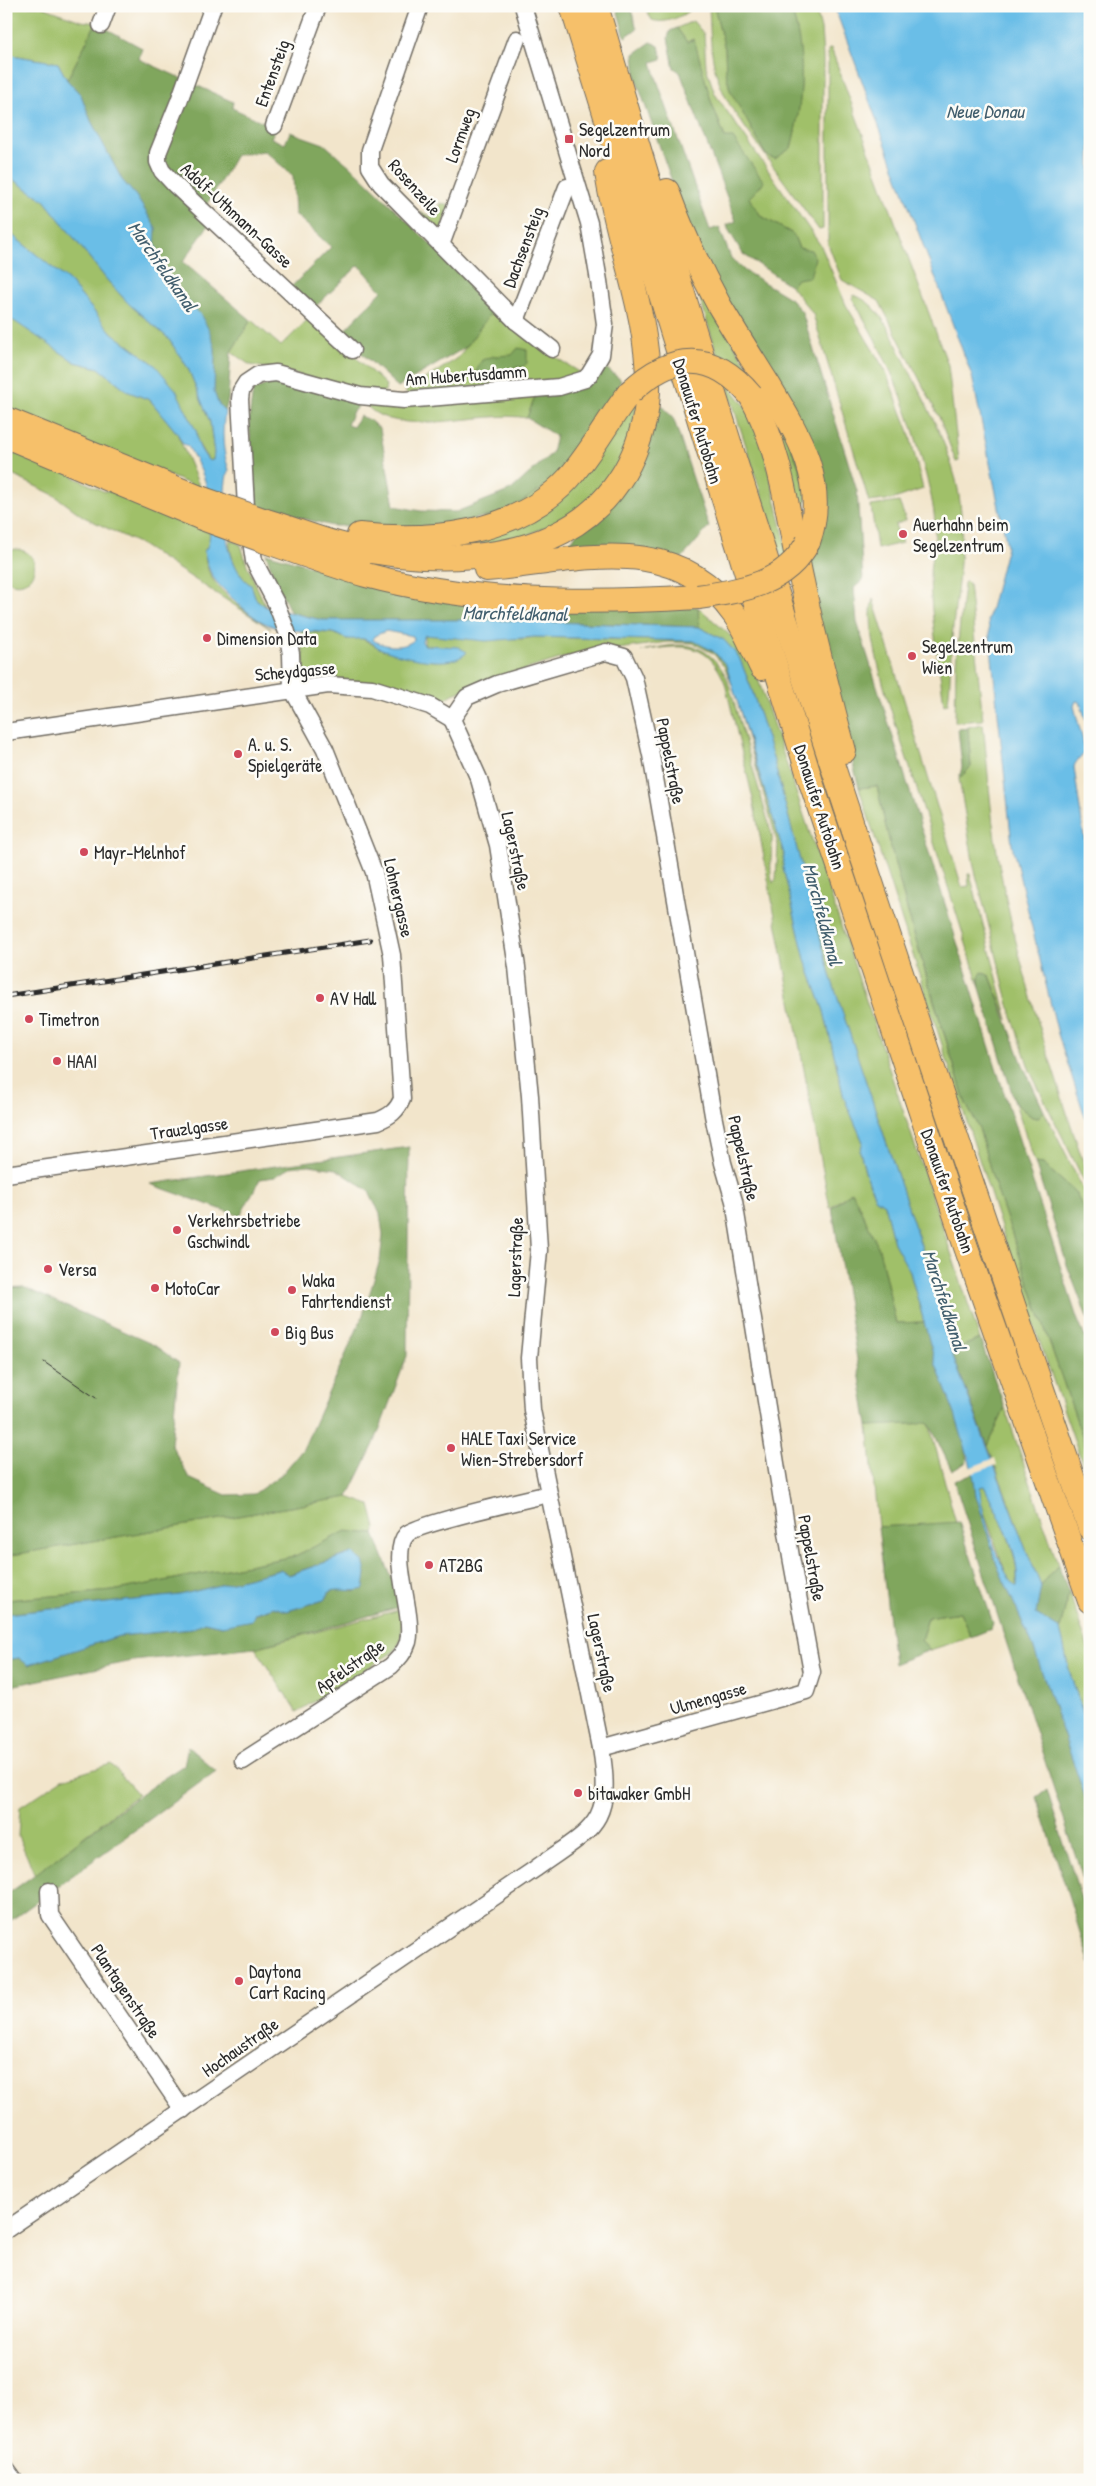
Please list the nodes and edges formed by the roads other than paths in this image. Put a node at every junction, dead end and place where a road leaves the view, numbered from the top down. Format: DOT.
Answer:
graph roads {
  1 [pos="108,6"];
  2 [pos="213,6"];
  3 [pos="318,6"];
  4 [pos="420,6"];
  5 [pos="523,6"];
  6 [pos="572,6"];
  7 [pos="596,6"];
  8 [pos="102,25"];
  9 [pos="517,39"];
  10 [pos="619,82"];
  11 [pos="597,90"];
  12 [pos="274,126"];
  13 [pos="567,187"];
  14 [pos="441,245"];
  15 [pos="516,321"];
  16 [pos="352,350"];
  17 [pos="552,350"];
  18 [pos="6,419"];
  19 [pos="6,436"];
  20 [pos="201,508"];
  21 [pos="289,528"];
  22 [pos="264,531"];
  23 [pos="313,557"];
  24 [pos="292,689"];
  25 [pos="452,719"];
  26 [pos="6,732"];
  27 [pos="803,757"];
  28 [pos="858,849"];
  29 [pos="378,1121"];
  30 [pos="6,1174"];
  31 [pos="549,1494"];
  32 [pos="1090,1528"];
  33 [pos="1090,1601"];
  34 [pos="812,1672"];
  35 [pos="601,1748"];
  36 [pos="243,1761"];
  37 [pos="605,1799"];
  38 [pos="49,1891"];
  39 [pos="183,2110"];
  40 [pos="6,2230"];
  41 [pos="6,2469"];
  42 [pos="14,2480"];
  1 -- 8 [label="street"];
  2 -- 16 [label="street, Adolf-Uthmann-Gasse"];
  3 -- 12 [label="street, Entensteig"];
  4 -- 14 [label="street, Rosenzeile"];
  5 -- 24 [label="street, Am Hubertusdamm"];
  6 -- 11 [label="highway, Donauufer Autobahn"];
  7 -- 10 [label="highway, Donauufer Autobahn"];
  9 -- 14 [label="street, Lormweg"];
  10 -- 23 [label="highway, bridge"];
  10 -- 28 [label="highway, Donauufer Autobahn"];
  11 -- 21 [label="highway"];
  11 -- 27 [label="highway, Donauufer Autobahn"];
  13 -- 15 [label="street, Dachsensteig"];
  14 -- 15 [label="street, Rosenzeile"];
  15 -- 17 [label="street, Rosenzeile"];
  18 -- 20 [label="highway"];
  19 -- 20 [label="highway"];
  20 -- 22 [label="highway, bridge"];
  21 -- 22 [label="highway"];
  21 -- 28 [label="highway, bridge"];
  22 -- 23 [label="highway"];
  23 -- 27 [label="highway"];
  24 -- 25 [label="street, Scheydgasse"];
  24 -- 26 [label="street, Scheydgasse"];
  24 -- 29 [label="street, Lohnergasse"];
  25 -- 31 [label="street, Lagerstraße"];
  25 -- 34 [label="street, Pappelstraße"];
  27 -- 33 [label="highway, Donauufer Autobahn"];
  28 -- 32 [label="highway, Donauufer Autobahn"];
  29 -- 30 [label="street, Trauzlgasse"];
  31 -- 35 [label="street, Lagerstraße"];
  31 -- 36 [label="street, Apfelstraße"];
  34 -- 35 [label="street, Ulmengasse"];
  35 -- 37 [label="street, Lagerstraße"];
  37 -- 39 [label="street, Hochaustraße"];
  38 -- 39 [label="street, Plantagenstraße"];
  39 -- 40 [label="street, Hochaustraße"];
  41 -- 42 [label="street"];
}
